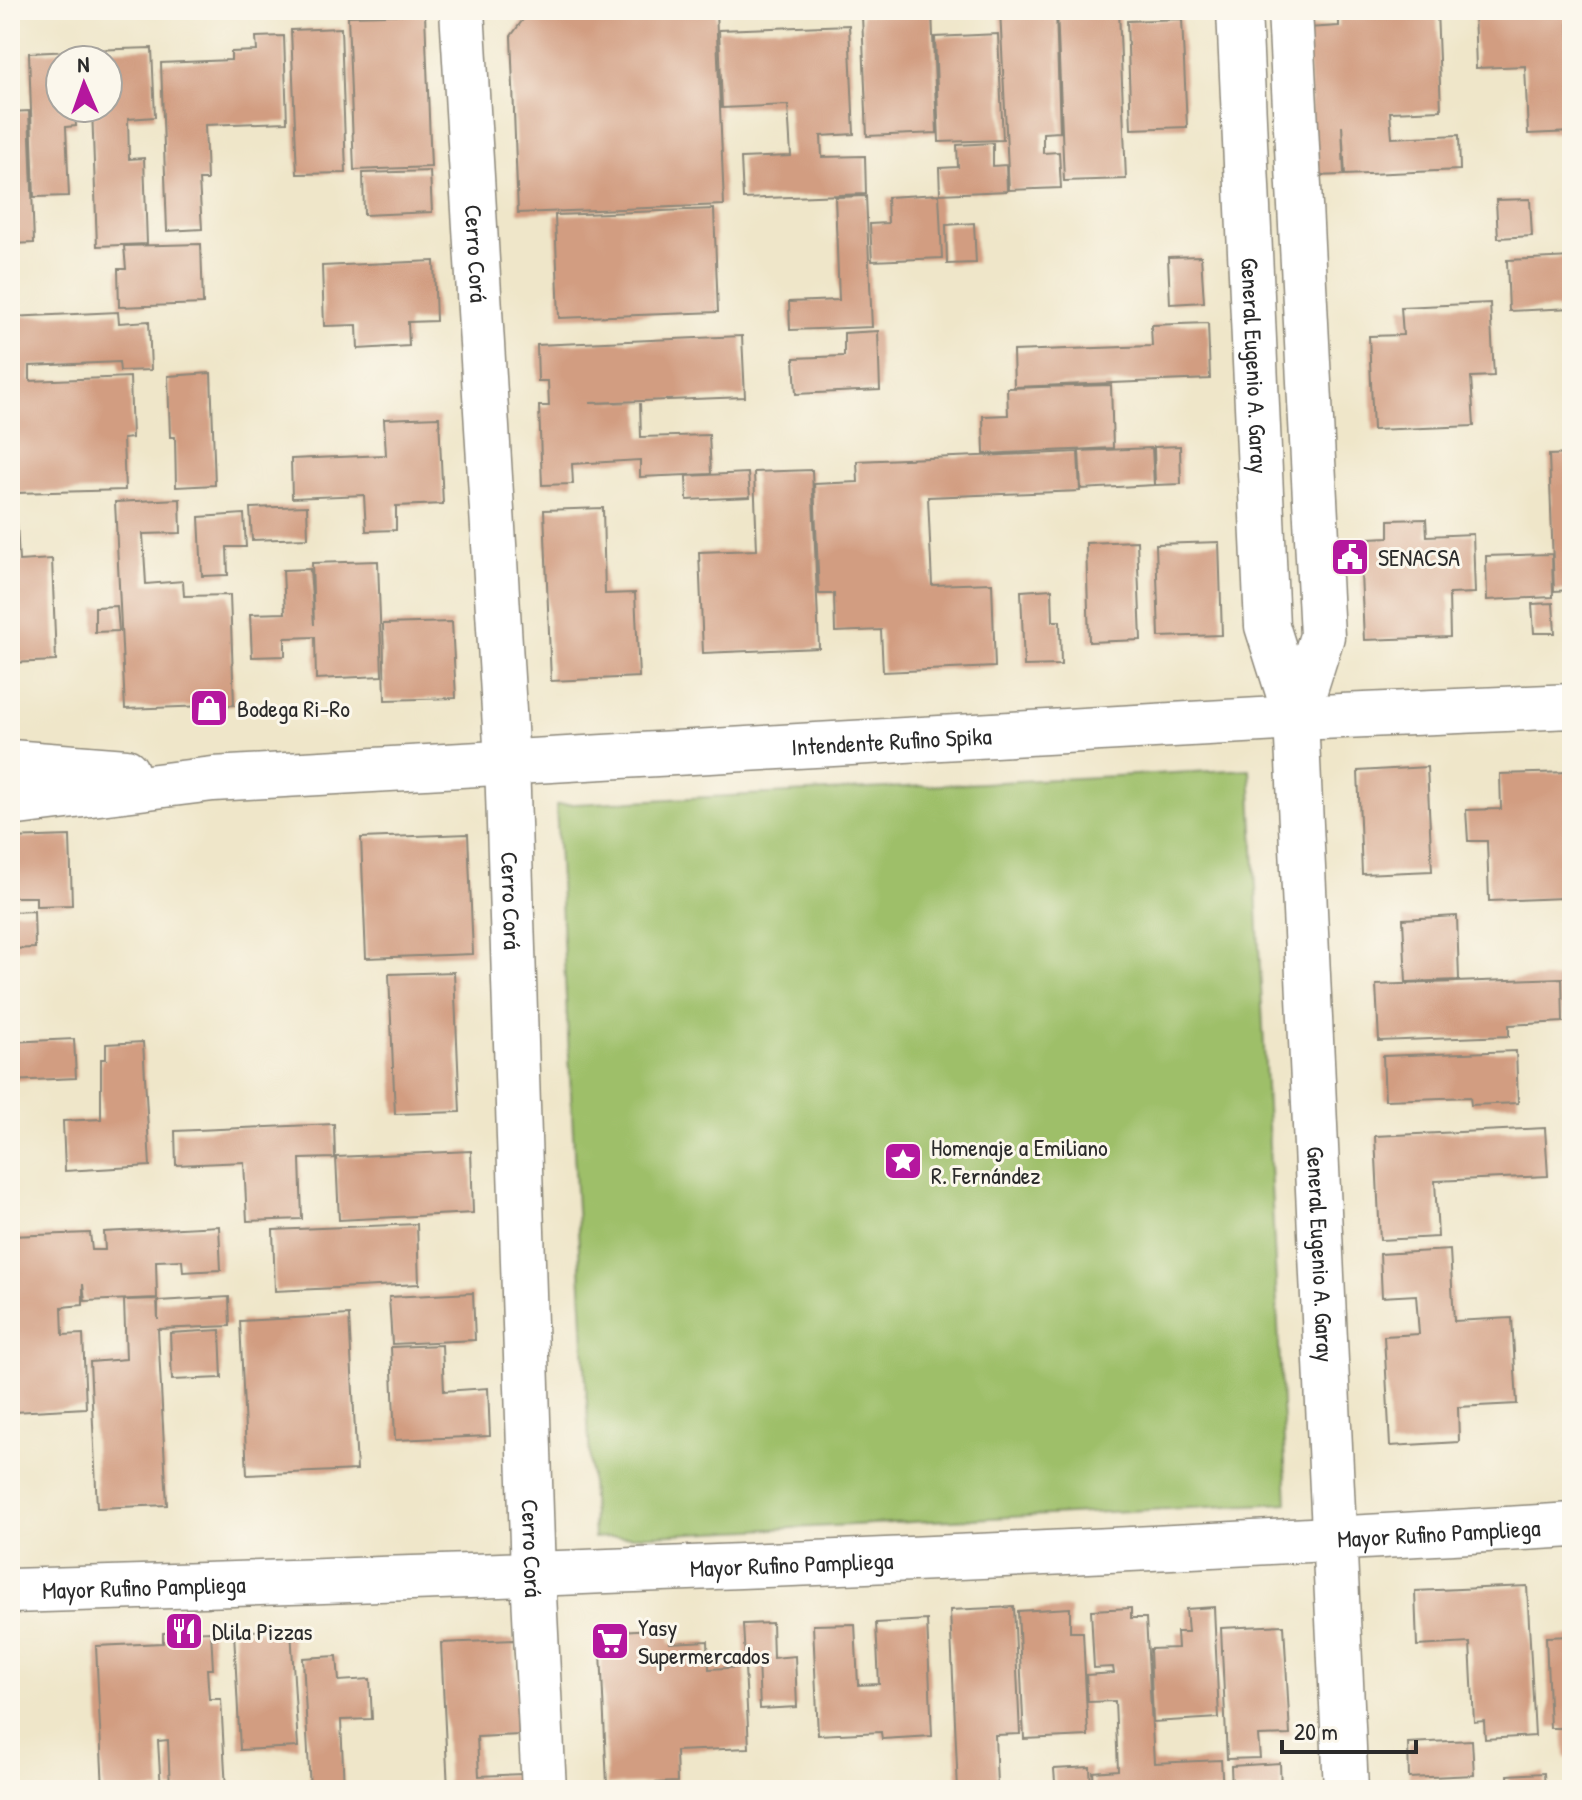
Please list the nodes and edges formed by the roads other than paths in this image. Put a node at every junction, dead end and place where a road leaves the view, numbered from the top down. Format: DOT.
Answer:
graph roads {
  1 [pos="462,10"];
  2 [pos="1239,10"];
  3 [pos="1290,10"];
  4 [pos="1572,706"];
  5 [pos="1296,718"];
  6 [pos="507,761"];
  7 [pos="10,762"];
  8 [pos="213,779"];
  9 [pos="10,804"];
  10 [pos="1572,1525"];
  11 [pos="1335,1540"];
  12 [pos="533,1575"];
  13 [pos="10,1591"];
  14 [pos="544,1790"];
  15 [pos="1346,1790"];
  1 -- 6 [label="street, Cerro Corá"];
  2 -- 5 [label="street, General Eugenio A. Garay"];
  3 -- 5 [label="street, General Eugenio A. Garay"];
  4 -- 5 [label="street, Intendente Rufino Spika"];
  5 -- 6 [label="street, Intendente Rufino Spika"];
  5 -- 11 [label="street, General Eugenio A. Garay"];
  6 -- 8 [label="street, Intendente Rufino Spika"];
  6 -- 12 [label="street, Cerro Corá"];
  7 -- 8 [label="street, Intendente Rufino Spika"];
  8 -- 9 [label="street, Intendente Rufino Spika"];
  10 -- 11 [label="street, Mayor Rufino Pampliega"];
  11 -- 12 [label="street, Mayor Rufino Pampliega"];
  11 -- 15 [label="street, General Eugenio A. Garay"];
  12 -- 13 [label="street, Mayor Rufino Pampliega"];
  12 -- 14 [label="street, Cerro Corá"];
}
